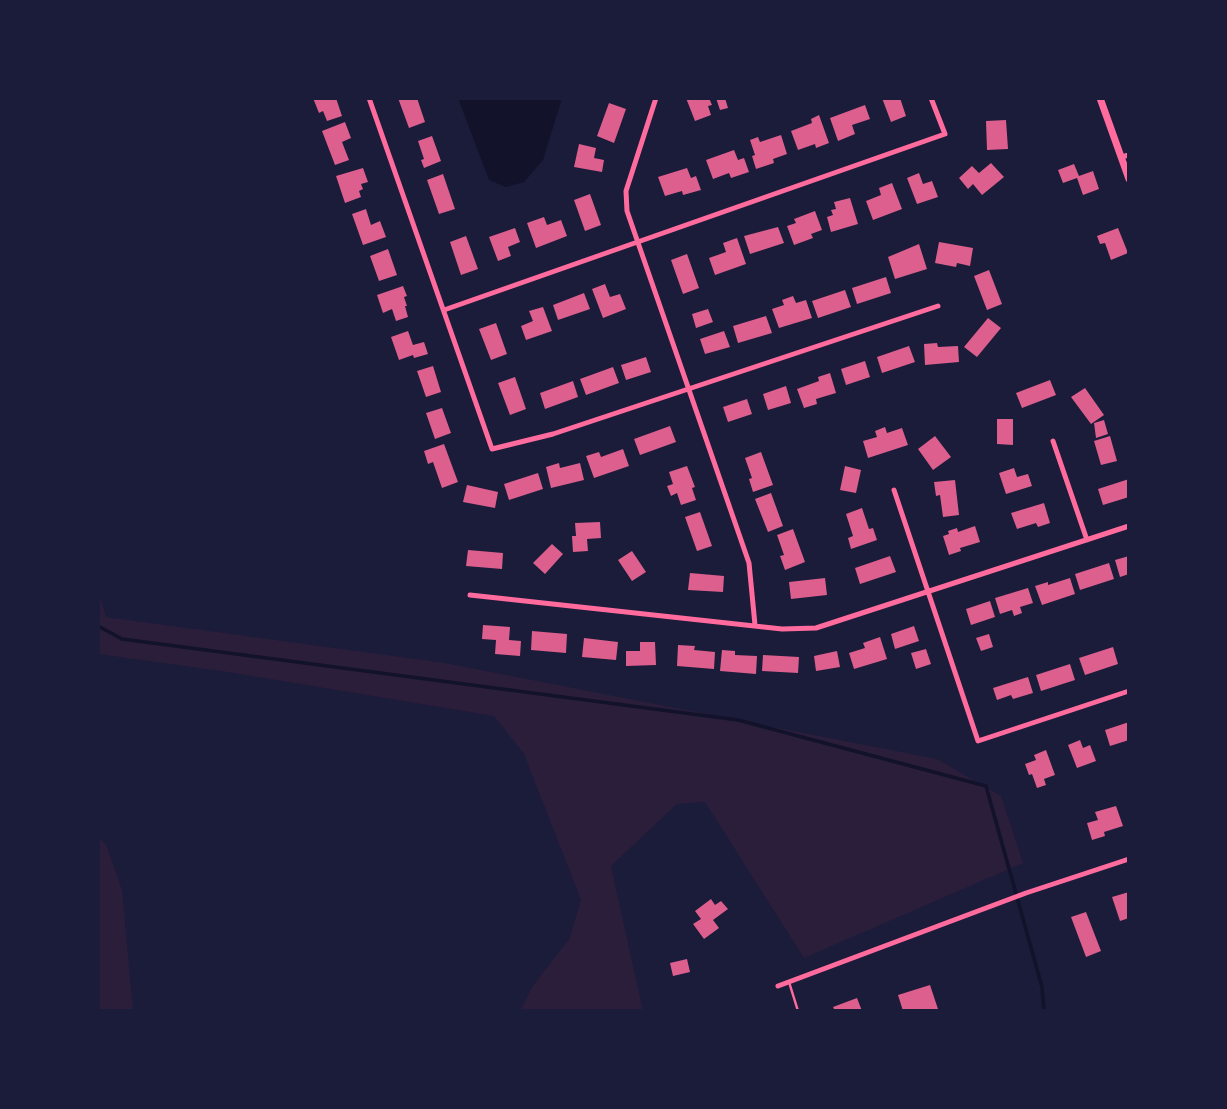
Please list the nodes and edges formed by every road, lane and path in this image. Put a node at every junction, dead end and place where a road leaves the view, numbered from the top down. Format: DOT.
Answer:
graph roads {
  1 [pos="369,98"];
  2 [pos="656,98"];
  3 [pos="931,98"];
  4 [pos="1100,98"];
  5 [pos="1125,156"];
  6 [pos="1129,179"];
  7 [pos="637,243"];
  8 [pos="938,306"];
  9 [pos="444,310"];
  10 [pos="689,390"];
  11 [pos="1054,441"];
  12 [pos="894,490"];
  13 [pos="1129,526"];
  14 [pos="1087,540"];
  15 [pos="929,591"];
  16 [pos="470,595"];
  17 [pos="755,625"];
  18 [pos="1129,691"];
  19 [pos="1129,859"];
  20 [pos="789,982"];
  21 [pos="779,986"];
  22 [pos="798,1011"];
  1 -- 9 [label="street"];
  2 -- 7 [label="street"];
  3 -- 7 [label="street"];
  4 -- 5 [label="main road"];
  5 -- 6 [label="main road"];
  7 -- 9 [label="street"];
  7 -- 10 [label="street"];
  8 -- 10 [label="street"];
  9 -- 10 [label="street"];
  10 -- 17 [label="street"];
  11 -- 14 [label="street"];
  12 -- 15 [label="street"];
  13 -- 14 [label="street"];
  14 -- 15 [label="street"];
  15 -- 17 [label="street"];
  15 -- 18 [label="street"];
  16 -- 17 [label="street"];
  19 -- 20 [label="street"];
  20 -- 21 [label="street"];
  20 -- 22 [label="lane"];
}
